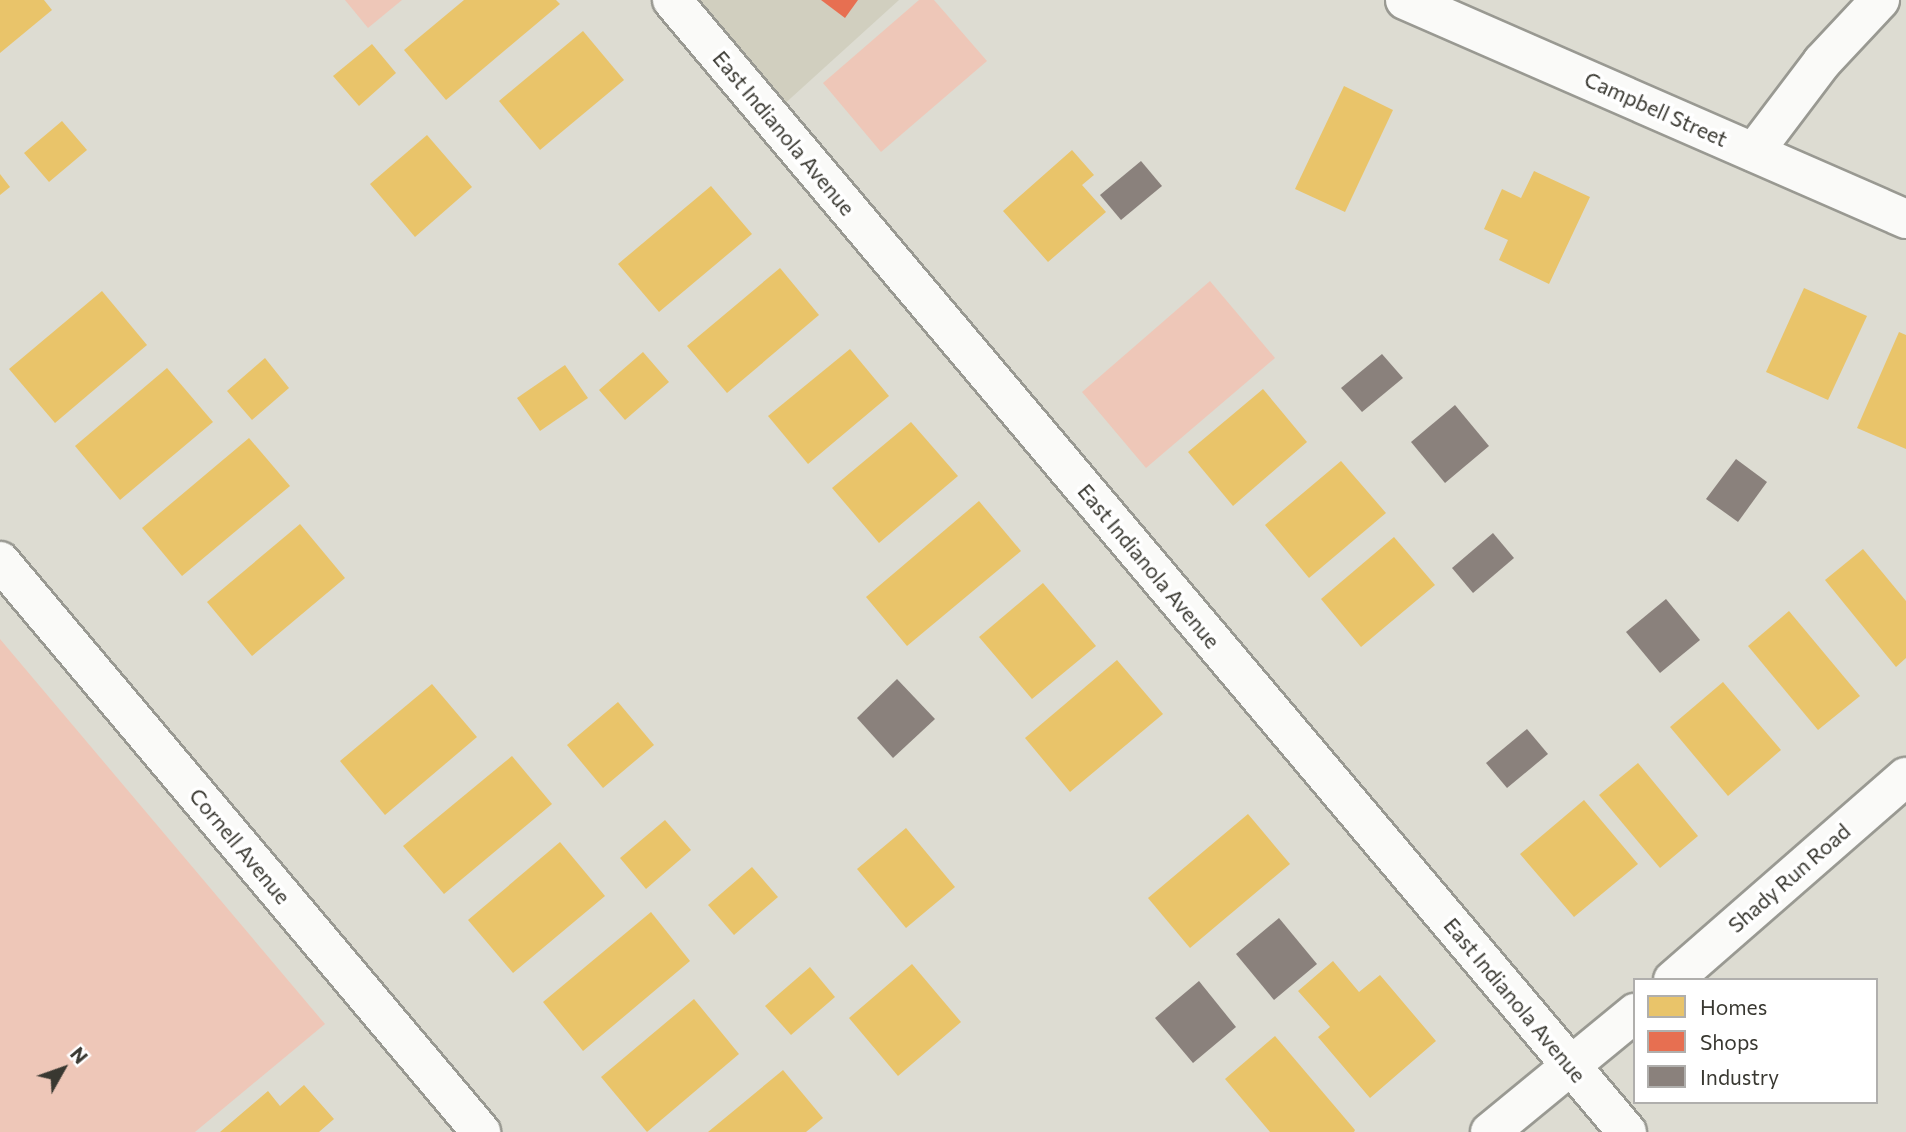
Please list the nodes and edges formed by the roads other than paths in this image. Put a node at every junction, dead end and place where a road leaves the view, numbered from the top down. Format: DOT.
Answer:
graph roads {
  1 [pos="672,0"];
  2 [pos="1405,0"];
  3 [pos="1880,0"];
  4 [pos="1754,152"];
  5 [pos="1906,219"];
  6 [pos="0,561"];
  7 [pos="1906,777"];
  8 [pos="1675,978"];
  9 [pos="1633,1015"];
  10 [pos="1571,1066"];
  11 [pos="481,1132"];
  12 [pos="1490,1132"];
  13 [pos="1627,1132"];
  1 -- 10 [label="street, East Indianola Avenue"];
  2 -- 4 [label="street, Campbell Street"];
  3 -- 4 [label="street"];
  4 -- 5 [label="street, Campbell Street"];
  6 -- 11 [label="street, Cornell Avenue"];
  7 -- 8 [label="street, Shady Run Road"];
  9 -- 10 [label="street"];
  10 -- 12 [label="street"];
  10 -- 13 [label="street, East Indianola Avenue"];
}
